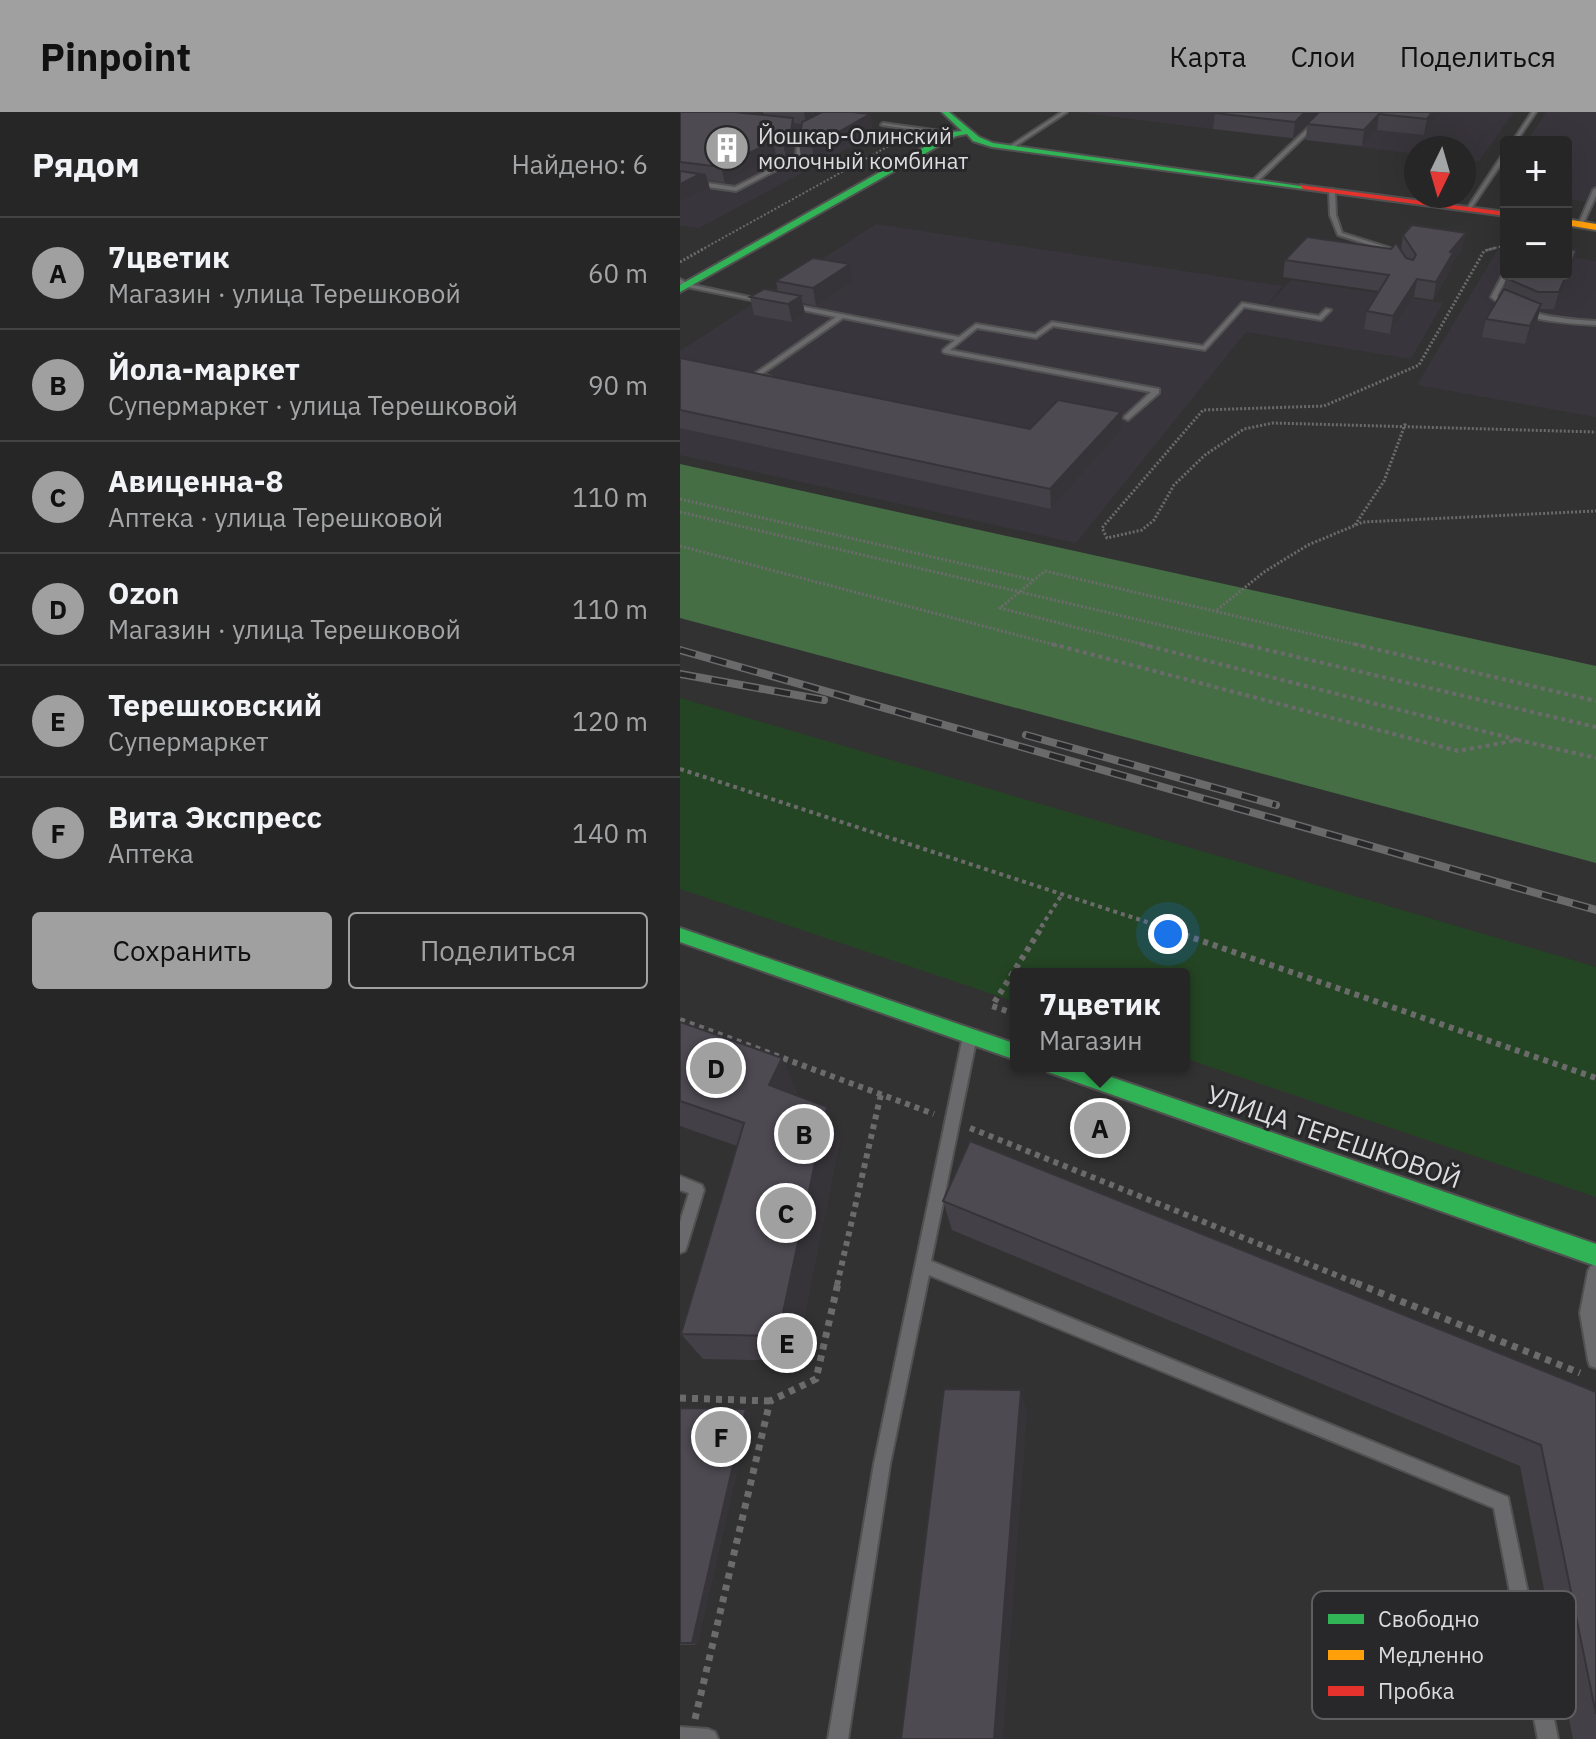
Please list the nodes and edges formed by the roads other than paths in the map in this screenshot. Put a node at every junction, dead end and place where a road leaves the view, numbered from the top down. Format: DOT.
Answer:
graph roads {
  1 [pos="926,112"];
  2 [pos="1065,112"];
  3 [pos="1328,112"];
  4 [pos="1534,112"];
  5 [pos="824,122"];
  6 [pos="883,124"];
  7 [pos="956,124"];
  8 [pos="794,128"];
  9 [pos="808,130"];
  10 [pos="1522,130"];
  11 [pos="1535,131"];
  12 [pos="1518,136"];
  13 [pos="1009,148"];
  14 [pos="1500,162"];
  15 [pos="680,181"];
  16 [pos="1255,181"];
  17 [pos="1596,190"];
  18 [pos="1332,191"];
  19 [pos="1468,209"];
  20 [pos="1500,213"];
  21 [pos="1581,224"];
  22 [pos="1401,262"];
  23 [pos="1503,280"];
  24 [pos="682,285"];
  25 [pos="1328,310"];
  26 [pos="842,316"];
  27 [pos="1596,323"];
  28 [pos="960,339"];
  29 [pos="786,381"];
  30 [pos="1128,418"];
  31 [pos="680,935"];
  32 [pos="970,1036"];
  33 [pos="1010,1050"];
  34 [pos="1072,1072"];
  35 [pos="680,1183"];
  36 [pos="680,1246"];
  37 [pos="1596,1255"];
  38 [pos="923,1265"];
  39 [pos="1596,1271"];
  40 [pos="1596,1360"];
  41 [pos="1519,1591"];
  42 [pos="1544,1719"];
  43 [pos="838,1739"];
  44 [pos="1548,1739"];
  1 -- 7 [label="street"];
  2 -- 13 [label="lane"];
  3 -- 16 [label="lane"];
  4 -- 10 [label="lane"];
  5 -- 9 [label="lane"];
  6 -- 7 [label="lane"];
  7 -- 13 [label="street"];
  7 -- 24 [label="street"];
  8 -- 9 [label="lane"];
  9 -- 15 [label="lane"];
  10 -- 11 [label="lane"];
  10 -- 12 [label="lane"];
  13 -- 16 [label="street"];
  14 -- 19 [label="lane"];
  16 -- 18 [label="street"];
  17 -- 21 [label="lane"];
  18 -- 19 [label="street"];
  18 -- 22 [label="lane"];
  19 -- 20 [label="street"];
  23 -- 27 [label="lane"];
  24 -- 26 [label="lane"];
  25 -- 28 [label="lane"];
  26 -- 28 [label="lane"];
  26 -- 29 [label="lane"];
  28 -- 30 [label="lane"];
  31 -- 32 [label="street"];
  32 -- 33 [label="street"];
  32 -- 38 [label="lane"];
  34 -- 37 [label="street, УЛИЦА ТЕРЕШКОВОЙ"];
  35 -- 36 [label="lane"];
  38 -- 41 [label="lane"];
  38 -- 43 [label="lane"];
  39 -- 40 [label="lane"];
  42 -- 44 [label="lane"];
}
